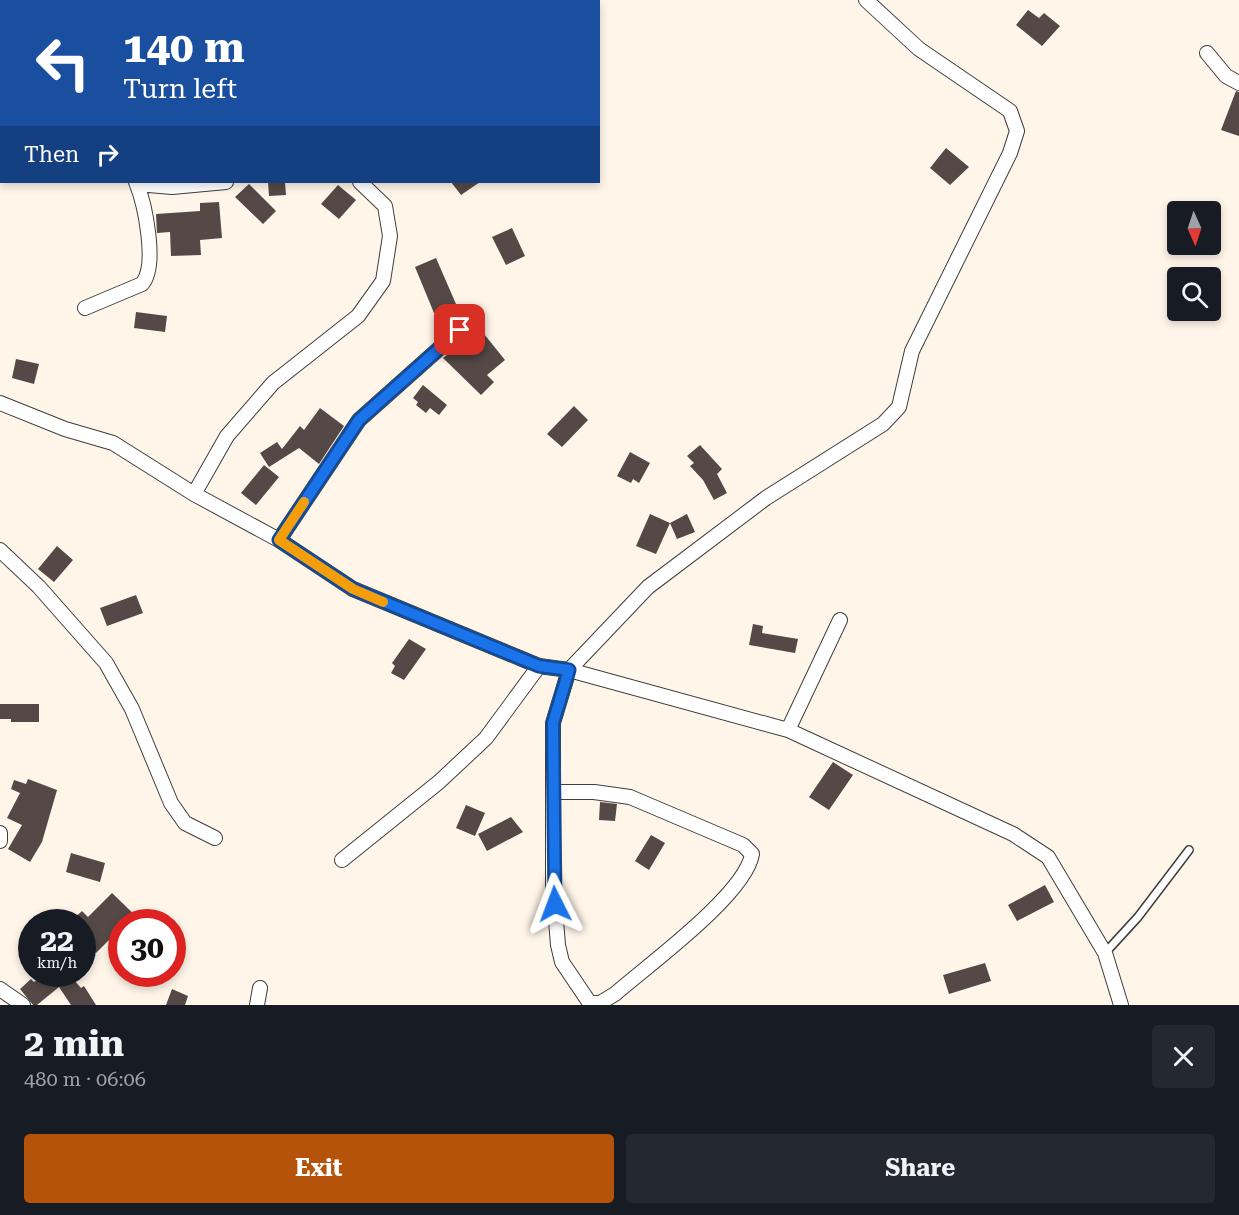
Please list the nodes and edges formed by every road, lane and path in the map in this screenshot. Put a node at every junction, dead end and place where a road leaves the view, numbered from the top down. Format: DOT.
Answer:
graph roads {
  1 [pos="866,0"];
  2 [pos="1207,53"];
  3 [pos="1239,83"];
  4 [pos="137,183"];
  5 [pos="215,183"];
  6 [pos="361,183"];
  7 [pos="86,308"];
  8 [pos="460,330"];
  9 [pos="0,403"];
  10 [pos="194,494"];
  11 [pos="279,540"];
  12 [pos="0,550"];
  13 [pos="840,620"];
  14 [pos="539,666"];
  15 [pos="569,670"];
  16 [pos="788,730"];
  17 [pos="554,792"];
  18 [pos="0,833"];
  19 [pos="215,838"];
  20 [pos="0,841"];
  21 [pos="1189,850"];
  22 [pos="342,860"];
  23 [pos="1105,953"];
  24 [pos="260,988"];
  25 [pos="0,989"];
  26 [pos="591,1004"];
  27 [pos="23,1005"];
  28 [pos="257,1005"];
  29 [pos="1121,1005"];
  1 -- 15 [label="street"];
  2 -- 3 [label="street"];
  4 -- 5 [label="street"];
  4 -- 7 [label="street"];
  6 -- 10 [label="street"];
  8 -- 11 [label="street"];
  9 -- 10 [label="street"];
  10 -- 11 [label="street"];
  11 -- 14 [label="street"];
  12 -- 19 [label="street"];
  13 -- 16 [label="street"];
  14 -- 15 [label="street"];
  14 -- 22 [label="street"];
  15 -- 16 [label="street"];
  15 -- 17 [label="street"];
  16 -- 23 [label="street"];
  17 -- 26 [label="street"];
  17 -- 26 [label="street"];
  18 -- 20 [label="street"];
  21 -- 23 [label="lane"];
  23 -- 29 [label="street"];
  24 -- 28 [label="street"];
  25 -- 27 [label="street"];
}
